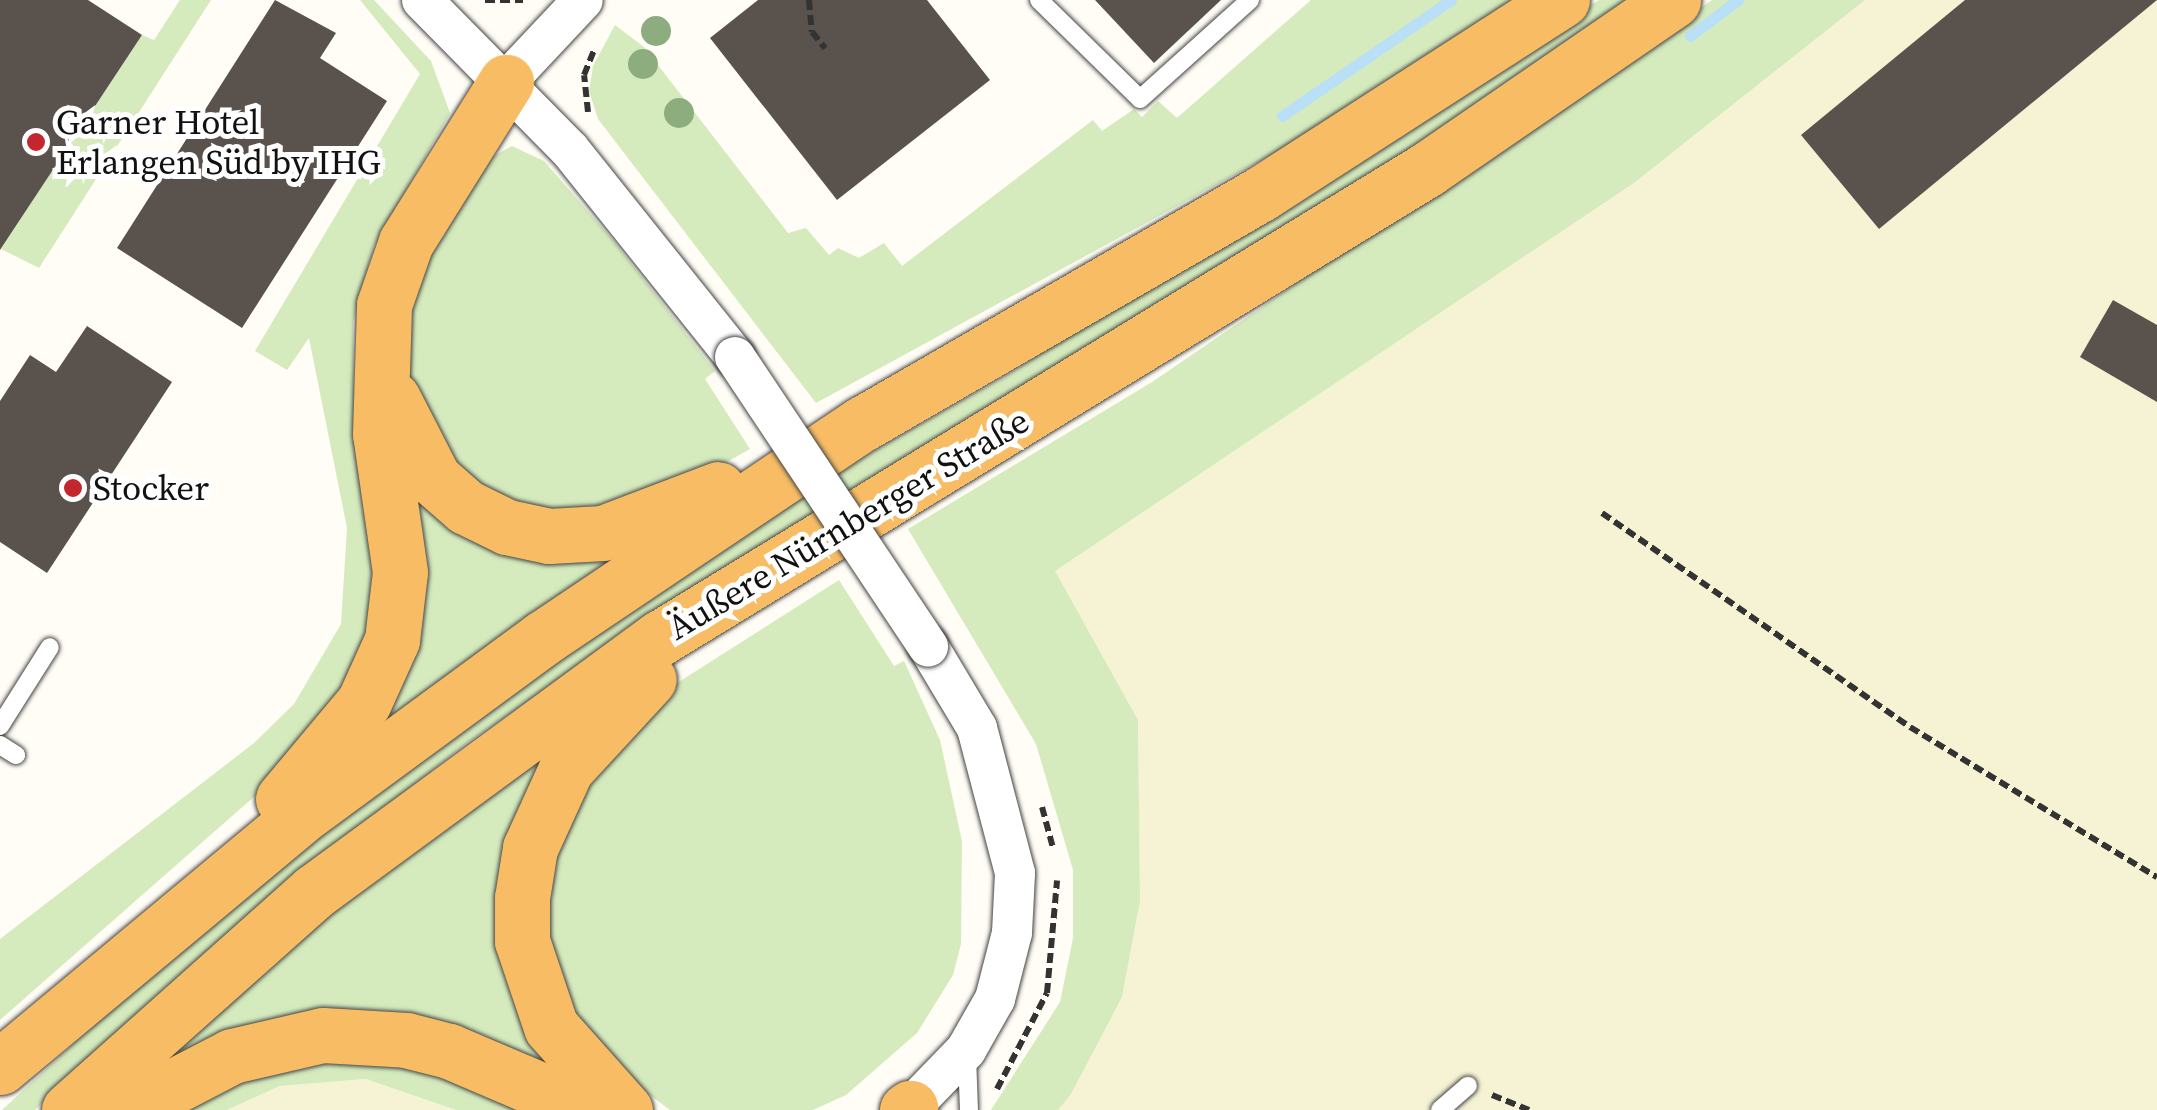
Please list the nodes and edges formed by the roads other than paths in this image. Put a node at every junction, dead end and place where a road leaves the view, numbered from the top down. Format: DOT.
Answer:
graph roads {
  1 [pos="422,0"];
  2 [pos="1039,0"];
  3 [pos="1250,0"];
  4 [pos="1562,0"];
  5 [pos="1673,0"];
  6 [pos="574,9"];
  7 [pos="506,82"];
  8 [pos="380,362"];
  9 [pos="862,424"];
  10 [pos="781,560"];
  11 [pos="50,647"];
  12 [pos="0,726"];
  13 [pos="164,926"];
  14 [pos="966,1050"];
  15 [pos="0,1067"];
  16 [pos="1468,1086"];
  17 [pos="909,1109"];
  18 [pos="69,1110"];
  19 [pos="128,1110"];
  20 [pos="587,1110"];
  21 [pos="625,1110"];
  22 [pos="970,1110"];
  23 [pos="1440,1110"];
  1 -- 7 [label="street"];
  2 -- 3 [label="lane"];
  4 -- 9 [label="highway, Äußere Nürnberger Straße"];
  5 -- 10 [label="highway, Äußere Nürnberger Straße"];
  6 -- 7 [label="street"];
  7 -- 8 [label="highway"];
  7 -- 14 [label="street, bridge"];
  8 -- 9 [label="highway"];
  8 -- 13 [label="highway"];
  9 -- 13 [label="highway, Äußere Nürnberger Straße"];
  10 -- 18 [label="highway, Äußere Nürnberger Straße"];
  10 -- 21 [label="highway"];
  11 -- 12 [label="lane"];
  13 -- 15 [label="highway, Äußere Nürnberger Straße"];
  14 -- 17 [label="street"];
  14 -- 22 [label="lane"];
  16 -- 23 [label="lane"];
  19 -- 20 [label="highway"];
}
